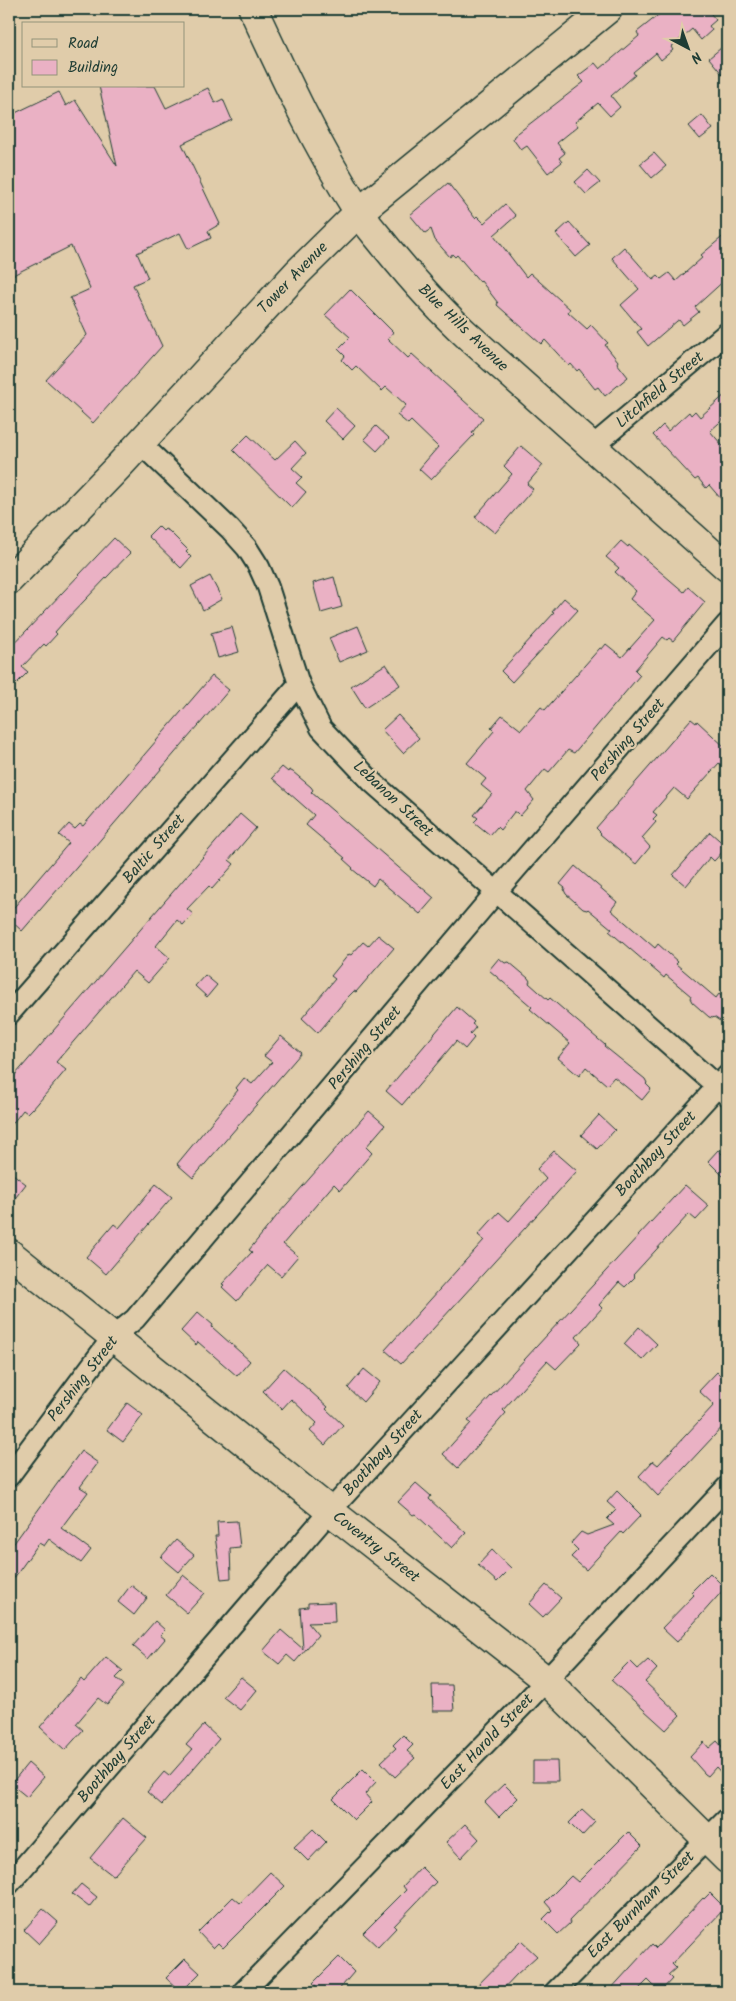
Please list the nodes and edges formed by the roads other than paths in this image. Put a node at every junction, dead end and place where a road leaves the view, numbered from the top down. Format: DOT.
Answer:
graph roads {
  1 [pos="253,9"];
  2 [pos="608,9"];
  3 [pos="359,212"];
  4 [pos="727,333"];
  5 [pos="140,443"];
  6 [pos="593,446"];
  7 [pos="727,567"];
  8 [pos="9,580"];
  9 [pos="727,624"];
  10 [pos="299,684"];
  11 [pos="496,892"];
  12 [pos="9,1014"];
  13 [pos="724,1086"];
  14 [pos="9,1253"];
  15 [pos="113,1337"];
  16 [pos="9,1476"];
  17 [pos="727,1487"];
  18 [pos="330,1511"];
  19 [pos="546,1680"];
  20 [pos="727,1819"];
  21 [pos="707,1839"];
  22 [pos="727,1859"];
  23 [pos="9,1884"];
  24 [pos="243,1992"];
  25 [pos="555,1992"];
  1 -- 3 [label="main road, Blue Hills Avenue"];
  2 -- 3 [label="main road, Tower Avenue"];
  3 -- 5 [label="main road, Tower Avenue"];
  3 -- 6 [label="main road, Blue Hills Avenue"];
  4 -- 6 [label="street, Litchfield Street"];
  5 -- 8 [label="main road, Tower Avenue"];
  5 -- 10 [label="street, Lebanon Street"];
  6 -- 7 [label="main road, Blue Hills Avenue"];
  9 -- 11 [label="street, Pershing Street"];
  10 -- 11 [label="street, Lebanon Street"];
  10 -- 12 [label="street, Baltic Street"];
  11 -- 13 [label="street, Lebanon Street"];
  11 -- 15 [label="street, Pershing Street"];
  13 -- 18 [label="street, Boothbay Street"];
  14 -- 15 [label="main road, Coventry Street"];
  15 -- 16 [label="street, Pershing Street"];
  15 -- 18 [label="main road, Coventry Street"];
  17 -- 19 [label="street, East Harold Street"];
  18 -- 19 [label="main road, Coventry Street"];
  18 -- 23 [label="street, Boothbay Street"];
  19 -- 21 [label="main road, Coventry Street"];
  19 -- 24 [label="street, East Harold Street"];
  20 -- 21 [label="street, East Burnham Street"];
  21 -- 22 [label="main road, Coventry Street"];
  21 -- 25 [label="street, East Burnham Street"];
}
